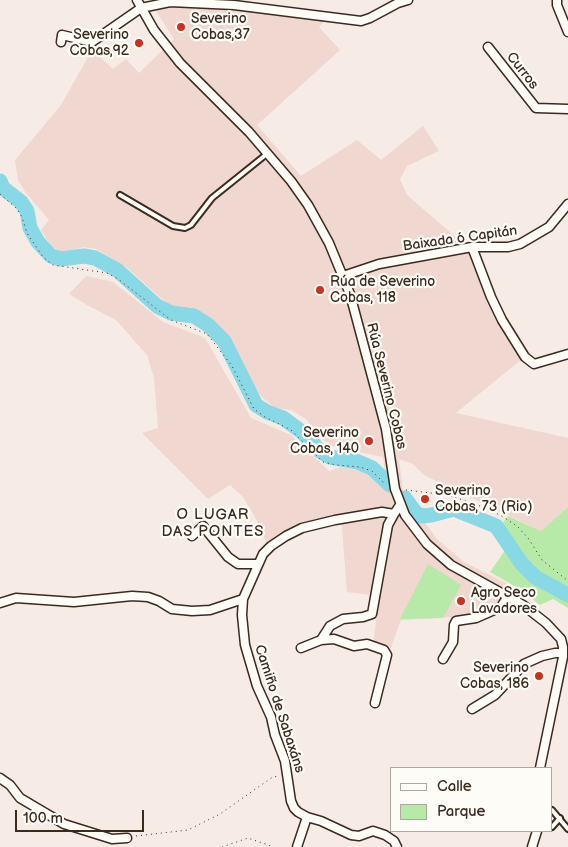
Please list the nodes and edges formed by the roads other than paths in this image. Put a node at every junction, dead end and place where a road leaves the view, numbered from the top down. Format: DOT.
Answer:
graph roads {
  1 [pos="137,0"];
  2 [pos="408,0"];
  3 [pos="557,0"];
  4 [pos="141,8"];
  5 [pos="568,32"];
  6 [pos="61,42"];
  7 [pos="488,47"];
  8 [pos="568,109"];
  9 [pos="268,153"];
  10 [pos="120,195"];
  11 [pos="568,204"];
  12 [pos="472,247"];
  13 [pos="343,276"];
  14 [pos="568,354"];
  15 [pos="400,505"];
  16 [pos="394,514"];
  17 [pos="192,536"];
  18 [pos="257,564"];
  19 [pos="508,596"];
  20 [pos="243,599"];
  21 [pos="0,602"];
  22 [pos="320,640"];
  23 [pos="301,648"];
  24 [pos="563,653"];
  25 [pos="443,659"];
  26 [pos="375,703"];
  27 [pos="472,709"];
  28 [pos="540,767"];
  29 [pos="0,778"];
  30 [pos="553,811"];
  31 [pos="307,817"];
  32 [pos="560,818"];
  33 [pos="553,826"];
  34 [pos="568,829"];
  35 [pos="537,832"];
  36 [pos="128,838"];
  37 [pos="297,847"];
  38 [pos="397,847"];
  39 [pos="532,847"];
  1 -- 4 [label="street, Rúa Severino Cobas"];
  2 -- 4 [label="street"];
  3 -- 5 [label="street"];
  4 -- 6 [label="street"];
  4 -- 9 [label="street, Rúa Severino Cobas"];
  7 -- 8 [label="street, Curros"];
  9 -- 10 [label="lane"];
  9 -- 13 [label="street, Rúa Severino Cobas"];
  11 -- 12 [label="street, Baixada ó Capitán"];
  12 -- 13 [label="street, Baixada ó Capitán"];
  12 -- 14 [label="street"];
  13 -- 15 [label="street, Rúa Severino Cobas"];
  15 -- 16 [label="street"];
  15 -- 19 [label="street, Rúa Severino Cobas"];
  16 -- 18 [label="street, Camiño de Sabaxáns"];
  16 -- 22 [label="street"];
  17 -- 18 [label="street"];
  18 -- 20 [label="street, Camiño de Sabaxáns"];
  19 -- 24 [label="street, Rúa Severino Cobas"];
  19 -- 25 [label="street"];
  20 -- 21 [label="street"];
  20 -- 31 [label="street, Camiño de Sabaxáns"];
  22 -- 23 [label="street"];
  22 -- 26 [label="street"];
  24 -- 27 [label="street"];
  24 -- 28 [label="street"];
  29 -- 36 [label="street"];
  30 -- 32 [label="lane"];
  31 -- 37 [label="street"];
  31 -- 38 [label="street"];
  32 -- 33 [label="lane"];
  32 -- 34 [label="lane"];
  35 -- 39 [label="street"];
}
